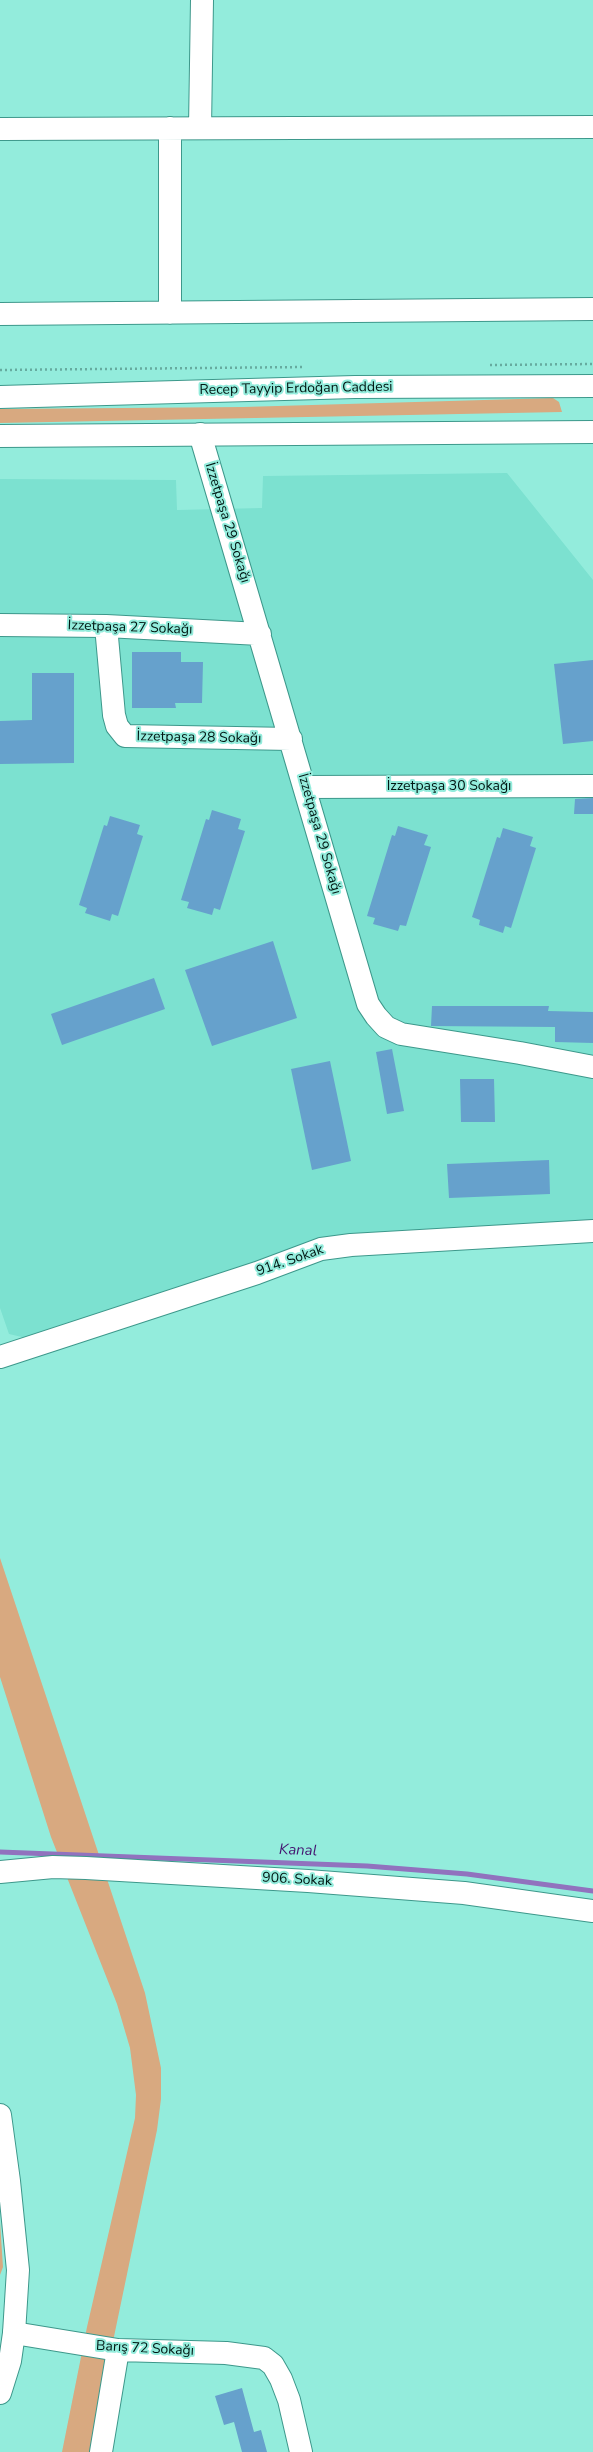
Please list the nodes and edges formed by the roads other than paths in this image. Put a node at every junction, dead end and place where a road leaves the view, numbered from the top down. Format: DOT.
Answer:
graph roads {
  1 [pos="202,0"];
  2 [pos="593,127"];
  3 [pos="170,128"];
  4 [pos="200,128"];
  5 [pos="0,129"];
  6 [pos="593,309"];
  7 [pos="170,313"];
  8 [pos="0,314"];
  9 [pos="593,386"];
  10 [pos="0,397"];
  11 [pos="591,433"];
  12 [pos="200,434"];
  13 [pos="0,436"];
  14 [pos="0,624"];
  15 [pos="106,626"];
  16 [pos="260,634"];
  17 [pos="291,739"];
  18 [pos="593,786"];
  19 [pos="305,787"];
  20 [pos="593,1067"];
  21 [pos="593,1231"];
  22 [pos="0,1357"];
  23 [pos="0,1872"];
  24 [pos="593,1911"];
  25 [pos="0,2116"];
  26 [pos="9,2293"];
  27 [pos="14,2333"];
  28 [pos="118,2350"];
  29 [pos="5,2362"];
  30 [pos="0,2393"];
  31 [pos="101,2452"];
  32 [pos="301,2452"];
  1 -- 4 [label="street"];
  2 -- 4 [label="street"];
  3 -- 4 [label="street"];
  3 -- 5 [label="street"];
  3 -- 7 [label="street"];
  6 -- 7 [label="street"];
  7 -- 8 [label="street"];
  9 -- 10 [label="street, Recep Tayyip Erdoğan Caddesi"];
  11 -- 12 [label="street"];
  12 -- 13 [label="street"];
  12 -- 16 [label="street, İzzetpaşa 29 Sokağı"];
  14 -- 15 [label="street, İzzetpaşa 27 Sokağı"];
  15 -- 16 [label="street, İzzetpaşa 27 Sokağı"];
  15 -- 17 [label="street, İzzetpaşa 28 Sokağı"];
  16 -- 17 [label="street, İzzetpaşa 29 Sokağı"];
  17 -- 19 [label="street, İzzetpaşa 29 Sokağı"];
  18 -- 19 [label="street, İzzetpaşa 30 Sokağı"];
  19 -- 20 [label="street, İzzetpaşa 29 Sokağı"];
  21 -- 22 [label="street, 914. Sokak"];
  23 -- 24 [label="street, 906. Sokak"];
  25 -- 26 [label="street"];
  26 -- 27 [label="street"];
  27 -- 28 [label="street, Barış 72 Sokağı"];
  27 -- 29 [label="street"];
  28 -- 31 [label="street"];
  28 -- 32 [label="street, Barış 72 Sokağı"];
  29 -- 30 [label="street"];
}
